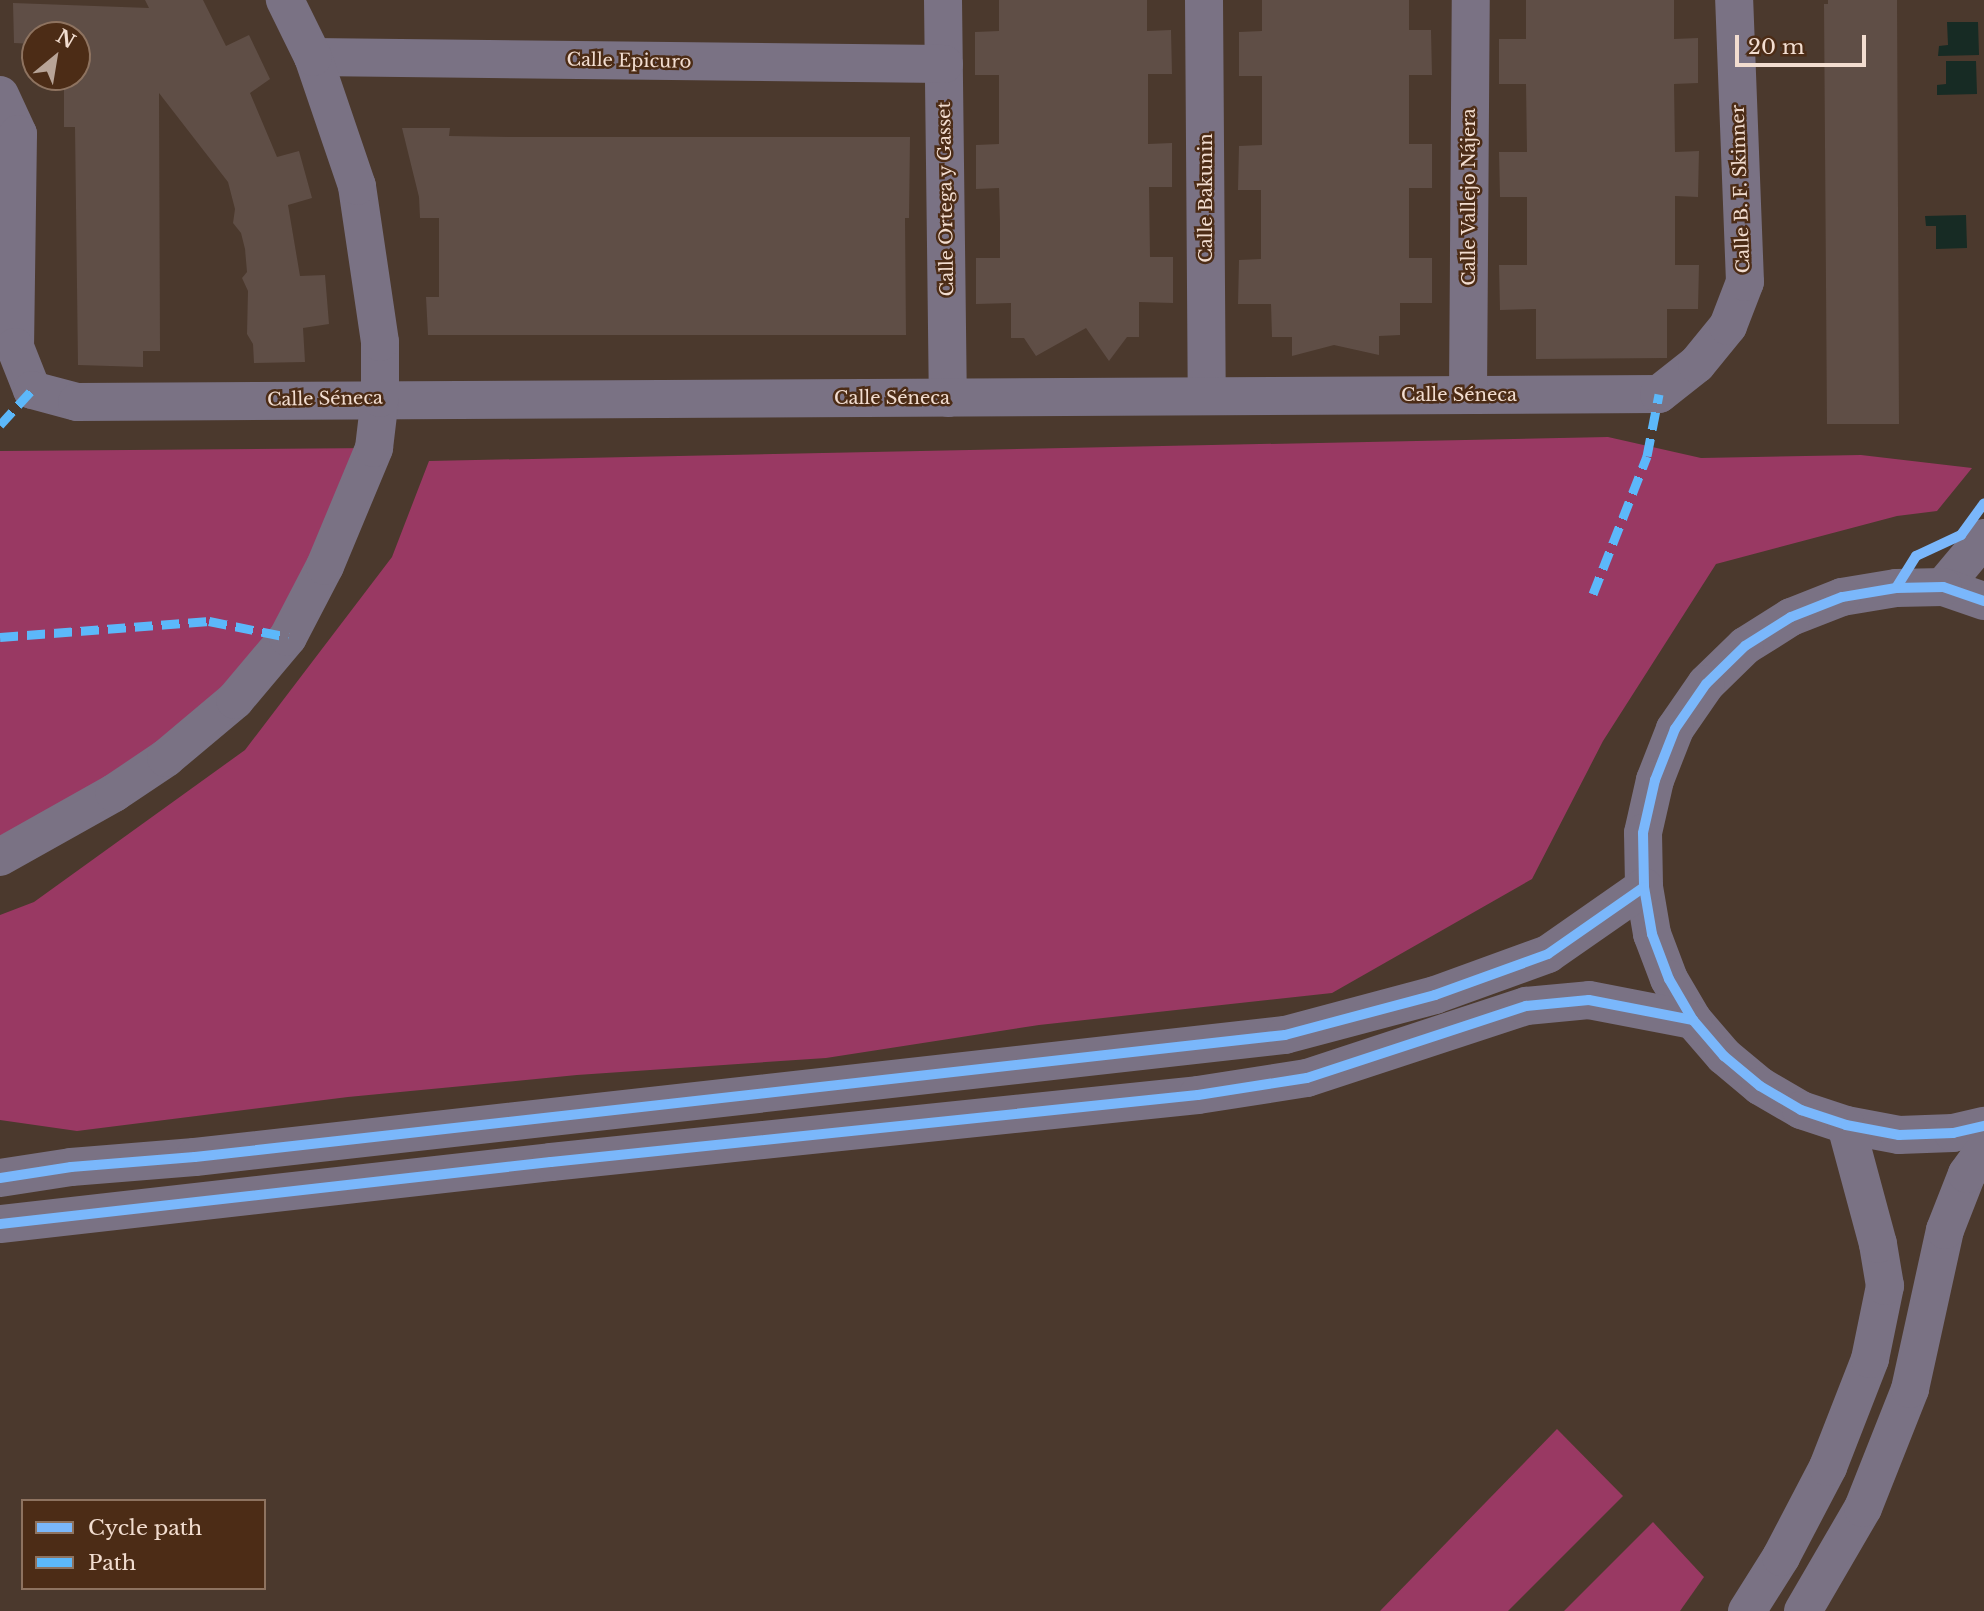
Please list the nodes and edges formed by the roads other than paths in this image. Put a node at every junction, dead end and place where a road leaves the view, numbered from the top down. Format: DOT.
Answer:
graph roads {
  1 [pos="285,0"];
  2 [pos="943,0"];
  3 [pos="1205,0"];
  4 [pos="1471,0"];
  5 [pos="1734,0"];
  6 [pos="313,57"];
  7 [pos="944,65"];
  8 [pos="0,95"];
  9 [pos="1697,364"];
  10 [pos="1468,395"];
  11 [pos="1207,396"];
  12 [pos="380,398"];
  13 [pos="948,398"];
  14 [pos="1984,538"];
  15 [pos="1943,587"];
  16 [pos="1984,601"];
  17 [pos="0,857"];
  18 [pos="1644,887"];
  19 [pos="1693,1020"];
  20 [pos="1846,1125"];
  21 [pos="1984,1126"];
  22 [pos="1984,1151"];
  23 [pos="0,1178"];
  24 [pos="0,1224"];
  25 [pos="1747,1611"];
  26 [pos="1803,1611"];
  1 -- 6 [label="street"];
  2 -- 7 [label="street, Calle Ortega y Gasset"];
  3 -- 11 [label="street, Calle Bakunin"];
  4 -- 10 [label="street, Calle Vallejo Nájera"];
  5 -- 9 [label="street, Calle B. F. Skinner"];
  6 -- 7 [label="street, Calle Epicuro"];
  6 -- 12 [label="street"];
  7 -- 13 [label="street, Calle Ortega y Gasset"];
  8 -- 12 [label="street, Calle Séneca"];
  9 -- 10 [label="street, Calle Séneca"];
  10 -- 11 [label="street, Calle Séneca"];
  11 -- 13 [label="street, Calle Séneca"];
  12 -- 13 [label="street, Calle Séneca"];
  12 -- 17 [label="street"];
  14 -- 15 [label="street"];
  15 -- 16 [label="street"];
  15 -- 18 [label="street"];
  18 -- 19 [label="street"];
  18 -- 23 [label="street"];
  19 -- 20 [label="street"];
  19 -- 24 [label="street"];
  20 -- 21 [label="street"];
  20 -- 25 [label="street"];
  22 -- 26 [label="street"];
}
